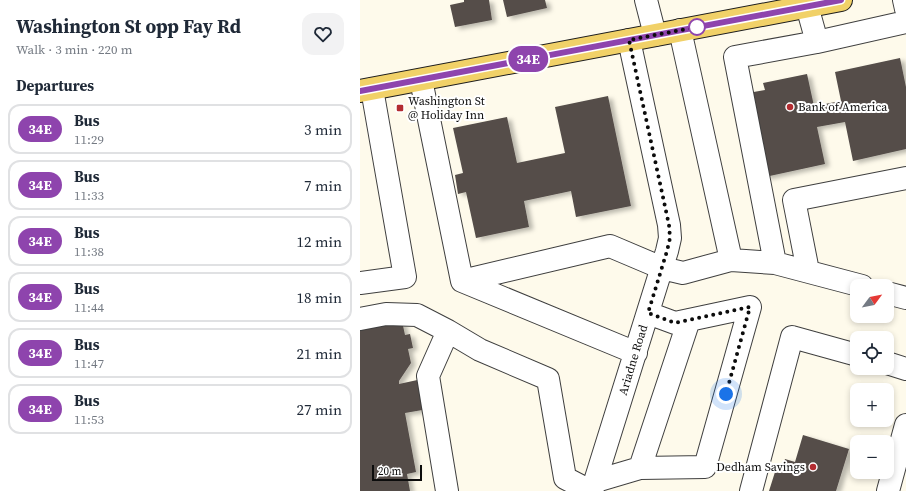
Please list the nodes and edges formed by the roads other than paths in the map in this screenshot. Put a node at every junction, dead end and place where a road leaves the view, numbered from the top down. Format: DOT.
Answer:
graph roads {
  1 [pos="646,0"];
  2 [pos="841,0"];
  3 [pos="904,0"];
  4 [pos="807,6"];
  5 [pos="906,9"];
  6 [pos="906,22"];
  7 [pos="680,30"];
  8 [pos="655,35"];
  9 [pos="629,40"];
  10 [pos="817,42"];
  11 [pos="421,80"];
  12 [pos="366,90"];
  13 [pos="906,178"];
  14 [pos="731,260"];
  15 [pos="775,262"];
  16 [pos="662,268"];
  17 [pos="808,271"];
  18 [pos="462,281"];
  19 [pos="360,283"];
  20 [pos="850,283"];
  21 [pos="894,295"];
  22 [pos="906,298"];
  23 [pos="648,313"];
  24 [pos="360,319"];
  25 [pos="689,320"];
  26 [pos="448,331"];
  27 [pos="636,353"];
  28 [pos="850,353"];
  29 [pos="894,366"];
  30 [pos="906,369"];
  31 [pos="906,425"];
  32 [pos="640,468"];
  33 [pos="559,485"];
  34 [pos="593,488"];
  35 [pos="447,491"];
  36 [pos="751,491"];
  37 [pos="888,491"];
  1 -- 8 [label="street"];
  2 -- 4 [label="main road"];
  3 -- 5 [label="street"];
  4 -- 7 [label="main road"];
  4 -- 10 [label="street"];
  6 -- 10 [label="street"];
  7 -- 8 [label="main road"];
  7 -- 14 [label="street"];
  8 -- 9 [label="main road"];
  9 -- 11 [label="main road"];
  9 -- 16 [label="street, Ariadne Road"];
  10 -- 15 [label="street"];
  11 -- 12 [label="main road"];
  11 -- 18 [label="street"];
  12 -- 19 [label="street"];
  13 -- 17 [label="street"];
  14 -- 15 [label="street"];
  14 -- 16 [label="street"];
  15 -- 17 [label="street"];
  16 -- 18 [label="street"];
  16 -- 23 [label="street, Ariadne Road"];
  17 -- 20 [label="street"];
  18 -- 27 [label="street"];
  21 -- 22 [label="street"];
  23 -- 25 [label="street"];
  23 -- 27 [label="street, Ariadne Road"];
  24 -- 26 [label="street"];
  25 -- 32 [label="street"];
  25 -- 32 [label="street"];
  26 -- 33 [label="street"];
  26 -- 35 [label="street"];
  27 -- 34 [label="street, Ariadne Road"];
  28 -- 36 [label="street"];
  29 -- 30 [label="street"];
  31 -- 37 [label="street"];
  32 -- 34 [label="street"];
  33 -- 34 [label="street"];
}
